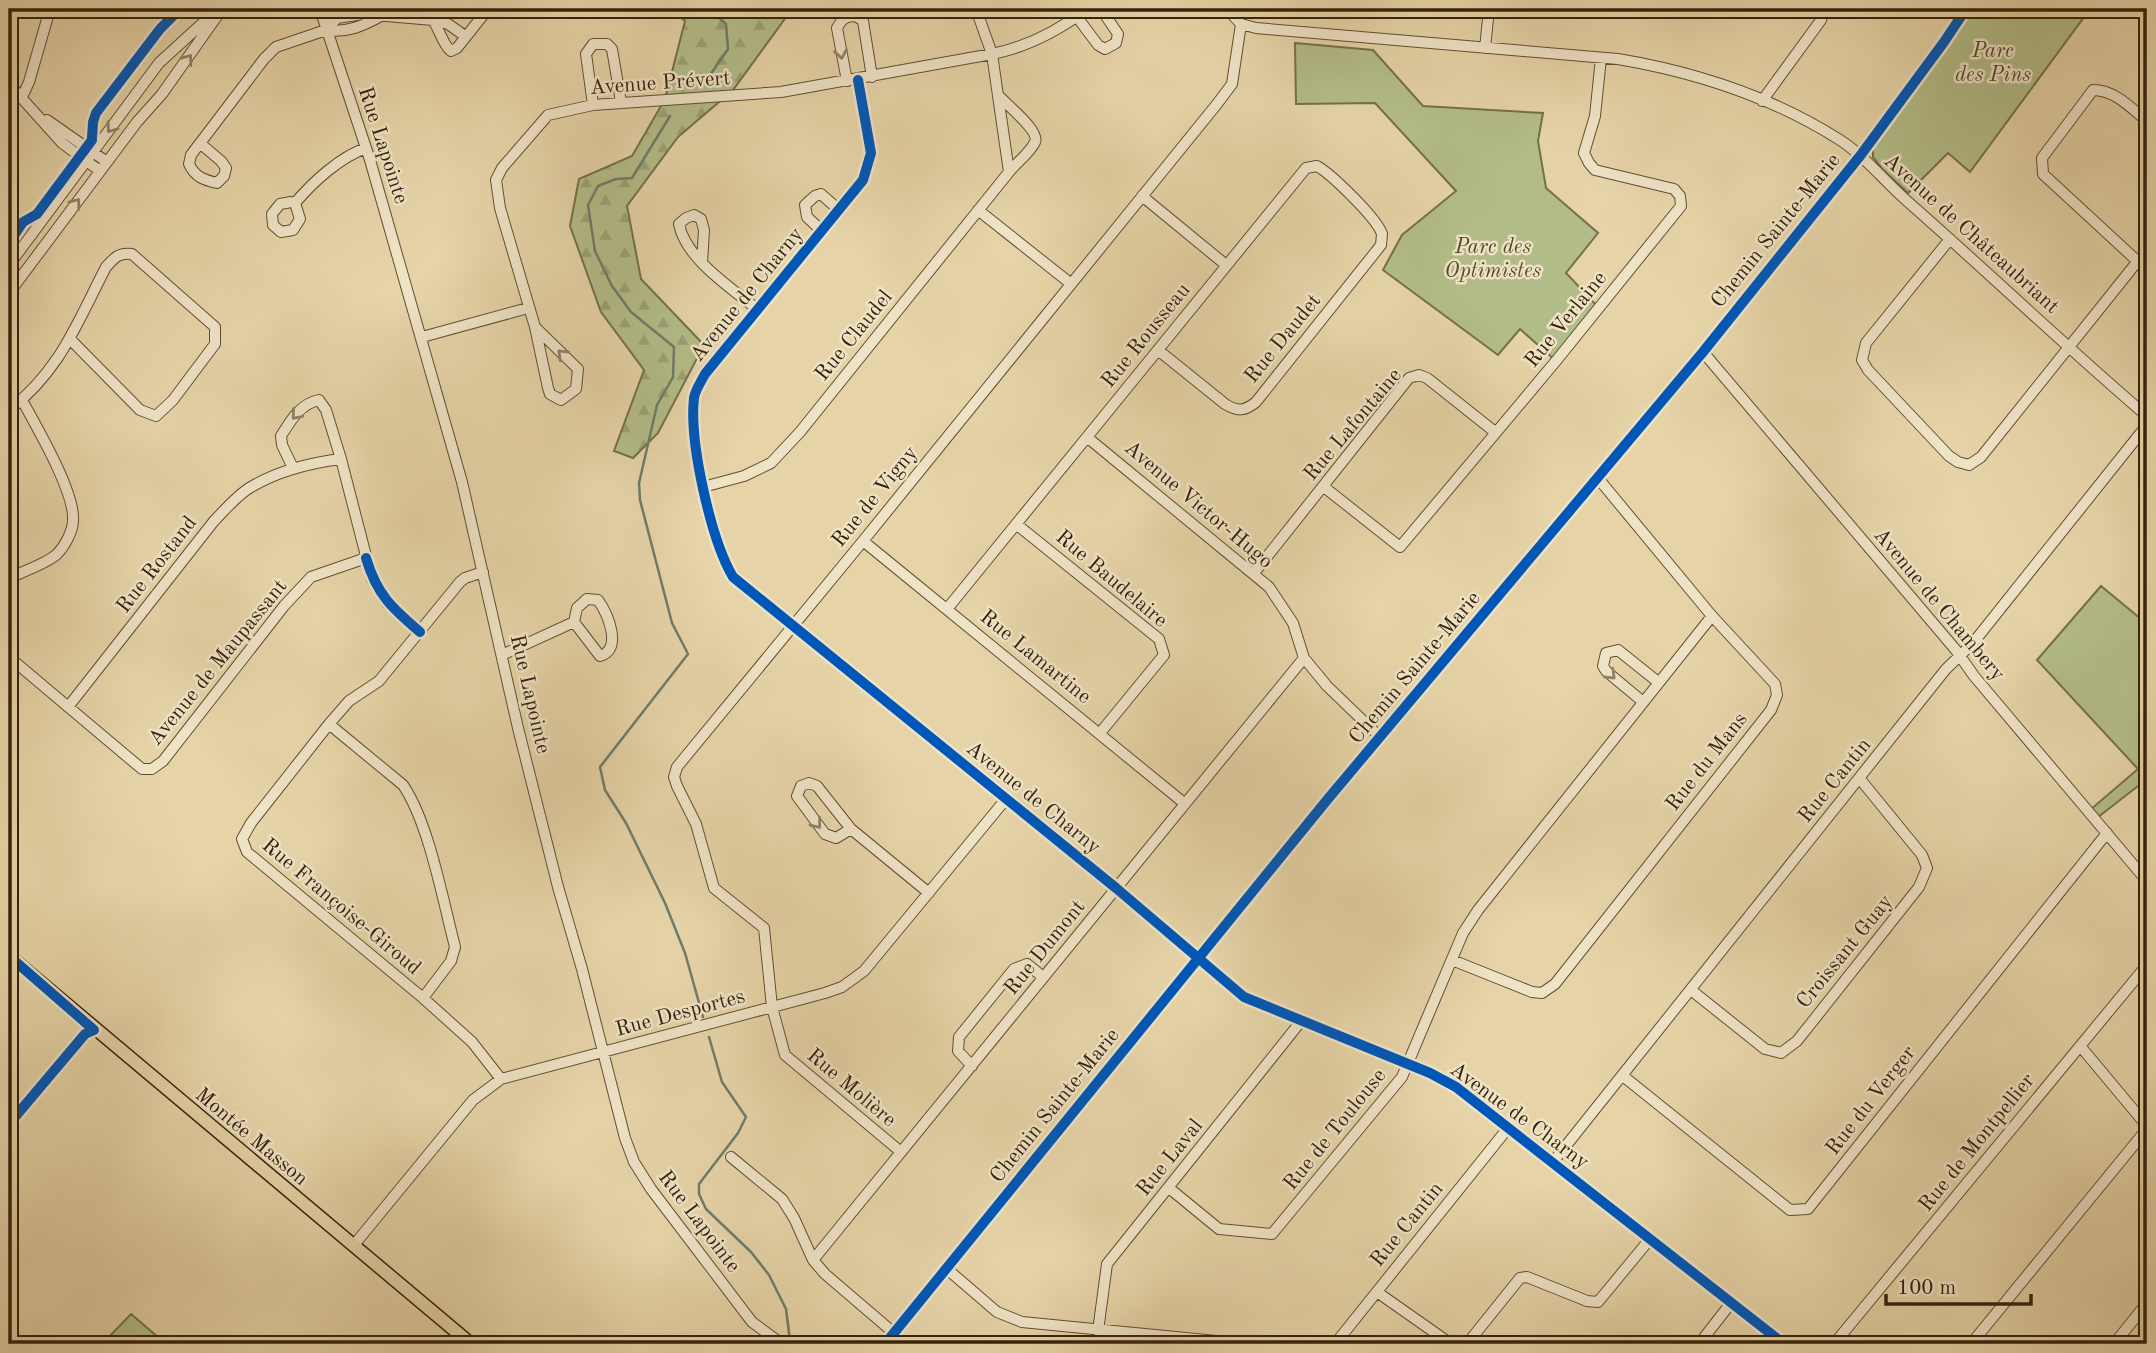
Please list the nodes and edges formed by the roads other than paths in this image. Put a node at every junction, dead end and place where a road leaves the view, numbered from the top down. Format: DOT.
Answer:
graph roads {
  1 [pos="50,9"];
  2 [pos="220,9"];
  3 [pos="320,9"];
  4 [pos="488,9"];
  5 [pos="976,9"];
  6 [pos="1087,9"];
  7 [pos="1101,9"];
  8 [pos="1227,9"];
  9 [pos="1489,9"];
  10 [pos="1823,9"];
  11 [pos="1966,9"];
  12 [pos="1077,16"];
  13 [pos="433,20"];
  14 [pos="1241,24"];
  15 [pos="326,30"];
  16 [pos="465,36"];
  17 [pos="1485,48"];
  18 [pos="992,54"];
  19 [pos="1601,58"];
  20 [pos="872,77"];
  21 [pos="852,81"];
  22 [pos="9,84"];
  23 [pos="999,96"];
  24 [pos="22,97"];
  25 [pos="1762,101"];
  26 [pos="621,102"];
  27 [pos="593,105"];
  28 [pos="2147,121"];
  29 [pos="201,144"];
  30 [pos="366,148"];
  31 [pos="90,156"];
  32 [pos="1860,156"];
  33 [pos="103,167"];
  34 [pos="1009,172"];
  35 [pos="1142,196"];
  36 [pos="295,203"];
  37 [pos="839,210"];
  38 [pos="978,210"];
  39 [pos="822,231"];
  40 [pos="1382,234"];
  41 [pos="1950,239"];
  42 [pos="702,262"];
  43 [pos="2137,262"];
  44 [pos="9,265"];
  45 [pos="1226,265"];
  46 [pos="2147,270"];
  47 [pos="1070,283"];
  48 [pos="9,293"];
  49 [pos="528,308"];
  50 [pos="757,309"];
  51 [pos="535,327"];
  52 [pos="422,337"];
  53 [pos="71,339"];
  54 [pos="2068,347"];
  55 [pos="1158,350"];
  56 [pos="1703,352"];
  57 [pos="22,400"];
  58 [pos="9,410"];
  59 [pos="2147,416"];
  60 [pos="2147,425"];
  61 [pos="1495,432"];
  62 [pos="1088,438"];
  63 [pos="341,459"];
  64 [pos="293,468"];
  65 [pos="1597,477"];
  66 [pos="703,487"];
  67 [pos="1324,487"];
  68 [pos="1016,524"];
  69 [pos="863,541"];
  70 [pos="366,558"];
  71 [pos="483,572"];
  72 [pos="1254,573"];
  73 [pos="9,578"];
  74 [pos="947,609"];
  75 [pos="1712,615"];
  76 [pos="574,622"];
  77 [pos="792,625"];
  78 [pos="420,632"];
  79 [pos="502,655"];
  80 [pos="1960,655"];
  81 [pos="9,657"];
  82 [pos="1304,658"];
  83 [pos="1658,682"];
  84 [pos="1642,701"];
  85 [pos="68,706"];
  86 [pos="329,724"];
  87 [pos="1100,733"];
  88 [pos="1380,737"];
  89 [pos="1860,779"];
  90 [pos="1006,799"];
  91 [pos="1184,803"];
  92 [pos="851,829"];
  93 [pos="2107,833"];
  94 [pos="2147,881"];
  95 [pos="1116,888"];
  96 [pos="929,893"];
  97 [pos="9,956"];
  98 [pos="1197,958"];
  99 [pos="1452,960"];
  100 [pos="2147,965"];
  101 [pos="1043,977"];
  102 [pos="1692,990"];
  103 [pos="423,998"];
  104 [pos="772,1007"];
  105 [pos="1302,1020"];
  106 [pos="94,1030"];
  107 [pos="2081,1047"];
  108 [pos="604,1052"];
  109 [pos="1408,1065"];
  110 [pos="972,1066"];
  111 [pos="1623,1076"];
  112 [pos="501,1079"];
  113 [pos="9,1125"];
  114 [pos="2147,1127"];
  115 [pos="1508,1128"];
  116 [pos="901,1152"];
  117 [pos="731,1157"];
  118 [pos="1553,1162"];
  119 [pos="1169,1188"];
  120 [pos="1650,1239"];
  121 [pos="354,1245"];
  122 [pos="813,1260"];
  123 [pos="947,1269"];
  124 [pos="1377,1292"];
  125 [pos="1731,1303"];
  126 [pos="2147,1304"];
  127 [pos="1098,1331"];
  128 [pos="894,1333"];
  129 [pos="1156,1340"];
  130 [pos="464,1342"];
  131 [pos="782,1344"];
  132 [pos="885,1344"];
  133 [pos="1247,1344"];
  134 [pos="1335,1344"];
  135 [pos="1451,1344"];
  136 [pos="1466,1344"];
  137 [pos="1699,1344"];
  138 [pos="1784,1344"];
  139 [pos="1834,1344"];
  140 [pos="1972,1344"];
  141 [pos="2113,1344"];
  1 -- 24 [label="street"];
  2 -- 31 [label="street, one-way"];
  33 -- 2 [label="street, one-way"];
  3 -- 15 [label="street, Rue Lapointe"];
  4 -- 16 [label="street"];
  5 -- 18 [label="street"];
  6 -- 12 [label="street, Avenue Prévert"];
  7 -- 12 [label="street"];
  8 -- 14 [label="street"];
  9 -- 17 [label="street"];
  10 -- 25 [label="street"];
  11 -- 32 [label="street, Chemin Sainte-Marie"];
  12 -- 18 [label="street, Avenue Prévert"];
  13 -- 15 [label="street"];
  13 -- 16 [label="street"];
  13 -- 16 [label="street"];
  14 -- 17 [label="street, Avenue de Châteaubriant"];
  14 -- 35 [label="street, Rue de Vigny"];
  15 -- 29 [label="street"];
  15 -- 30 [label="street, Rue Lapointe"];
  17 -- 19 [label="street, Avenue de Châteaubriant"];
  18 -- 20 [label="street, Avenue Prévert"];
  18 -- 23 [label="street"];
  19 -- 25 [label="street, Avenue de Châteaubriant"];
  19 -- 61 [label="street, Rue Verlaine"];
  20 -- 21 [label="street, Avenue Prévert"];
  20 -- 21 [label="street, Avenue de Charny, one-way"];
  21 -- 26 [label="street, Avenue Prévert"];
  21 -- 37 [label="street, Avenue de Charny"];
  22 -- 24 [label="street"];
  23 -- 34 [label="street"];
  23 -- 34 [label="street, Rue Claudel"];
  24 -- 31 [label="street"];
  25 -- 32 [label="street, Avenue de Châteaubriant"];
  26 -- 27 [label="street, Avenue Prévert"];
  26 -- 27 [label="street"];
  27 -- 49 [label="street, Avenue Prévert"];
  28 -- 43 [label="street"];
  30 -- 36 [label="street"];
  30 -- 52 [label="street, Rue Lapointe"];
  31 -- 33 [label="street"];
  31 -- 44 [label="street"];
  32 -- 41 [label="street, Avenue de Châteaubriant"];
  32 -- 56 [label="street, Chemin Sainte-Marie"];
  48 -- 33 [label="street, one-way"];
  34 -- 38 [label="street, Rue Claudel"];
  35 -- 45 [label="street"];
  35 -- 47 [label="street, Rue de Vigny"];
  37 -- 39 [label="street, Avenue de Charny"];
  37 -- 39 [label="street"];
  38 -- 47 [label="street"];
  38 -- 66 [label="street, Rue Claudel"];
  39 -- 50 [label="street, Avenue de Charny"];
  40 -- 45 [label="street, Rue Rousseau"];
  40 -- 55 [label="street, Rue Daudet"];
  41 -- 54 [label="street, Avenue de Châteaubriant"];
  41 -- 54 [label="street"];
  42 -- 50 [label="street"];
  43 -- 46 [label="street"];
  43 -- 54 [label="street"];
  45 -- 55 [label="street, Rue Rousseau"];
  47 -- 69 [label="street, Rue de Vigny"];
  49 -- 51 [label="street"];
  49 -- 52 [label="street"];
  50 -- 66 [label="street, Avenue de Charny"];
  51 -- 51 [label="street, one-way"];
  52 -- 71 [label="street, Rue Lapointe"];
  53 -- 53 [label="street"];
  53 -- 57 [label="street"];
  54 -- 59 [label="street, Avenue de Châteaubriant"];
  55 -- 62 [label="street, Rue Rousseau"];
  56 -- 65 [label="street, Chemin Sainte-Marie"];
  56 -- 80 [label="street, Avenue de Chambery"];
  57 -- 58 [label="street"];
  57 -- 73 [label="street"];
  60 -- 80 [label="street, Rue Cantin"];
  61 -- 67 [label="street, Rue Lafontaine"];
  61 -- 67 [label="street, Rue Verlaine"];
  62 -- 68 [label="street, Rue Rousseau"];
  62 -- 72 [label="street, Avenue Victor-Hugo"];
  63 -- 64 [label="street, Rue Rostand"];
  63 -- 64 [label="street, one-way"];
  63 -- 70 [label="street"];
  64 -- 85 [label="street, Rue Rostand"];
  65 -- 75 [label="street, Rue du Mans"];
  65 -- 88 [label="street, Chemin Sainte-Marie"];
  66 -- 77 [label="street, Avenue de Charny"];
  67 -- 72 [label="street, Rue Lafontaine"];
  68 -- 74 [label="street, Rue Rousseau"];
  68 -- 87 [label="street, Rue Baudelaire"];
  69 -- 74 [label="street, Rue Lamartine"];
  69 -- 77 [label="street, Rue de Vigny"];
  70 -- 78 [label="street"];
  70 -- 85 [label="street, Avenue de Maupassant"];
  71 -- 78 [label="street, Rue Françoise-Giroud"];
  71 -- 79 [label="street, Rue Lapointe"];
  72 -- 82 [label="street, Avenue Victor-Hugo"];
  74 -- 87 [label="street, Rue Lamartine"];
  75 -- 83 [label="street, Rue de Toulouse"];
  75 -- 99 [label="street, Rue du Mans"];
  76 -- 76 [label="street"];
  76 -- 79 [label="street"];
  77 -- 90 [label="street, Avenue de Charny"];
  77 -- 104 [label="street, Rue de Vigny"];
  78 -- 86 [label="street, Rue Françoise-Giroud"];
  79 -- 108 [label="street, Rue Lapointe"];
  80 -- 89 [label="street, Rue Cantin"];
  80 -- 93 [label="street, Avenue de Chambery"];
  81 -- 85 [label="street, Avenue de Maupassant"];
  82 -- 88 [label="street, Avenue Victor-Hugo"];
  82 -- 91 [label="street, Rue Dumont"];
  83 -- 84 [label="street, Rue de Toulouse"];
  83 -- 84 [label="street, one-way"];
  84 -- 99 [label="street, Rue de Toulouse"];
  86 -- 103 [label="street"];
  86 -- 103 [label="street, Rue Françoise-Giroud"];
  87 -- 91 [label="street, Rue Lamartine"];
  88 -- 98 [label="street, Chemin Sainte-Marie"];
  89 -- 102 [label="street, Rue Cantin"];
  89 -- 102 [label="street, Croissant Guay"];
  90 -- 95 [label="street, Avenue de Charny"];
  90 -- 96 [label="street, Rue Desportes"];
  91 -- 95 [label="street, Rue Dumont"];
  92 -- 92 [label="street, one-way"];
  92 -- 96 [label="street"];
  93 -- 94 [label="street, Avenue de Chambery"];
  93 -- 111 [label="street, Rue du Verger"];
  95 -- 98 [label="street, Avenue de Charny"];
  95 -- 101 [label="street, Rue Dumont"];
  96 -- 104 [label="street, Rue Desportes"];
  97 -- 106 [label="main road, Montée Masson"];
  98 -- 105 [label="street, Avenue de Charny"];
  98 -- 123 [label="street, Chemin Sainte-Marie"];
  99 -- 109 [label="street, Rue de Toulouse"];
  100 -- 107 [label="street, Rue de Montpellier"];
  101 -- 110 [label="street, Rue Dumont"];
  101 -- 110 [label="street"];
  102 -- 111 [label="street, Rue Cantin"];
  103 -- 112 [label="street, Rue Françoise-Giroud"];
  104 -- 108 [label="street, Rue Desportes"];
  104 -- 116 [label="street, Rue Molière"];
  105 -- 109 [label="street, Avenue de Charny"];
  105 -- 119 [label="street, Rue Laval"];
  106 -- 113 [label="street"];
  106 -- 121 [label="main road, Montée Masson"];
  107 -- 114 [label="street"];
  107 -- 139 [label="street, Rue de Montpellier"];
  108 -- 112 [label="street, Rue Desportes"];
  108 -- 131 [label="street, Rue Lapointe"];
  109 -- 115 [label="street, Avenue de Charny"];
  109 -- 119 [label="street, Rue de Toulouse"];
  110 -- 116 [label="street, Rue Dumont"];
  111 -- 118 [label="street, Rue Cantin"];
  112 -- 121 [label="street, Rue Desportes"];
  114 -- 140 [label="street"];
  115 -- 118 [label="street, Avenue de Charny"];
  115 -- 124 [label="street, Rue Cantin"];
  116 -- 122 [label="street, Rue Dumont"];
  117 -- 122 [label="street"];
  118 -- 120 [label="street, Avenue de Charny"];
  119 -- 127 [label="street, Rue Laval"];
  120 -- 125 [label="street, Avenue de Charny"];
  120 -- 136 [label="street"];
  121 -- 130 [label="main road, Montée Masson"];
  122 -- 128 [label="street"];
  123 -- 127 [label="street"];
  123 -- 128 [label="street, Chemin Sainte-Marie"];
  124 -- 134 [label="street, Rue Cantin"];
  124 -- 135 [label="street"];
  125 -- 137 [label="street"];
  125 -- 138 [label="street, Avenue de Charny"];
  126 -- 141 [label="street"];
  127 -- 129 [label="street"];
  128 -- 132 [label="street, Chemin Sainte-Marie"];
  129 -- 133 [label="street"];
}
